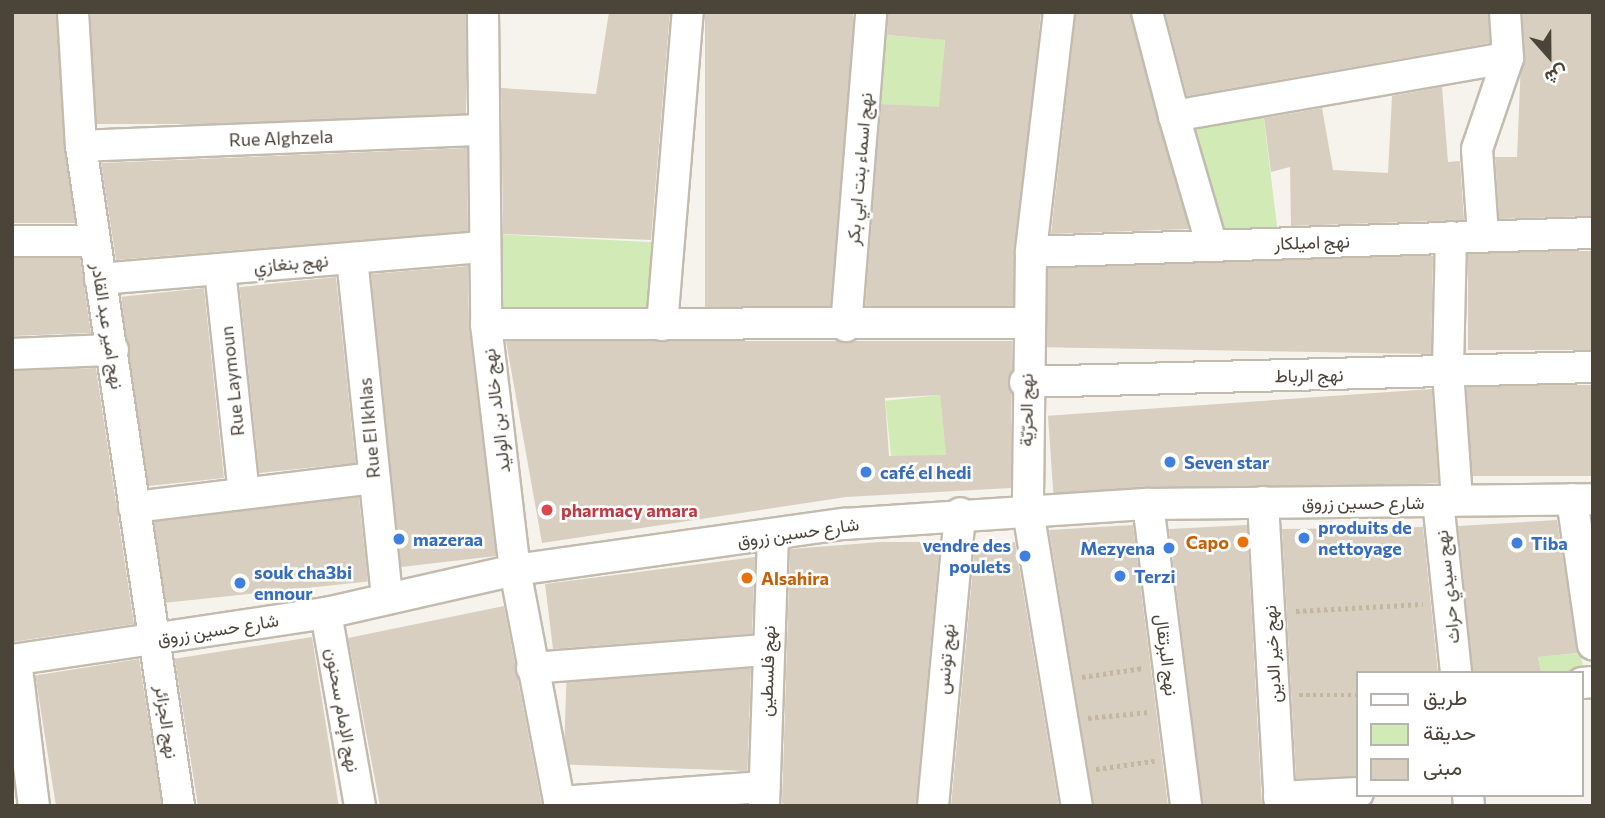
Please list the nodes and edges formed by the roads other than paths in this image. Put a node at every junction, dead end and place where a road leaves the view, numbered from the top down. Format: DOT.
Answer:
graph roads {
  1 [pos="73,12"];
  2 [pos="483,12"];
  3 [pos="688,12"];
  4 [pos="871,12"];
  5 [pos="1059,12"];
  6 [pos="1147,12"];
  7 [pos="1505,12"];
  8 [pos="1508,58"];
  9 [pos="1174,116"];
  10 [pos="480,130"];
  11 [pos="81,146"];
  12 [pos="1593,233"];
  13 [pos="1483,235"];
  14 [pos="1451,237"];
  15 [pos="12,241"];
  16 [pos="95,241"];
  17 [pos="1212,246"];
  18 [pos="482,247"];
  19 [pos="1031,252"];
  20 [pos="352,258"];
  21 [pos="220,270"];
  22 [pos="100,279"];
  23 [pos="1028,323"];
  24 [pos="486,324"];
  25 [pos="662,325"];
  26 [pos="846,326"];
  27 [pos="113,350"];
  28 [pos="12,354"];
  29 [pos="1593,367"];
  30 [pos="1448,372"];
  31 [pos="1025,382"];
  32 [pos="373,478"];
  33 [pos="244,493"];
  34 [pos="1582,499"];
  35 [pos="1448,500"];
  36 [pos="1263,502"];
  37 [pos="1148,504"];
  38 [pos="134,507"];
  39 [pos="1028,511"];
  40 [pos="960,513"];
  41 [pos="773,537"];
  42 [pos="514,570"];
  43 [pos="387,598"];
  44 [pos="326,613"];
  45 [pos="155,639"];
  46 [pos="1593,644"];
  47 [pos="766,650"];
  48 [pos="14,660"];
  49 [pos="532,667"];
  50 [pos="1456,671"];
  51 [pos="1356,793"];
  52 [pos="764,796"];
  53 [pos="1280,801"];
  54 [pos="559,804"];
  55 [pos="34,806"];
  56 [pos="179,806"];
  57 [pos="360,806"];
  58 [pos="933,806"];
  59 [pos="1077,806"];
  60 [pos="1186,806"];
  1 -- 11 [label="street, نهج امير عبد القادر"];
  2 -- 10 [label="street, نهج خالد بن الوليد"];
  3 -- 25 [label="street"];
  4 -- 26 [label="street, نهج اسماء بنت ابي بكر"];
  5 -- 19 [label="street, نهج الحرّيّة"];
  6 -- 9 [label="street"];
  7 -- 8 [label="street"];
  8 -- 9 [label="street"];
  8 -- 13 [label="street"];
  9 -- 17 [label="street"];
  10 -- 11 [label="street, Rue Alghzela"];
  10 -- 18 [label="street, نهج خالد بن الوليد"];
  11 -- 16 [label="street, نهج امير عبد القادر"];
  12 -- 13 [label="street, نهج اميلكار"];
  13 -- 14 [label="street, نهج اميلكار"];
  14 -- 17 [label="street, نهج اميلكار"];
  14 -- 30 [label="street, نهج سيدي حراث"];
  15 -- 16 [label="street"];
  16 -- 22 [label="street, نهج امير عبد القادر"];
  17 -- 19 [label="street, نهج اميلكار"];
  18 -- 20 [label="street, نهج بنغازي"];
  18 -- 24 [label="street, نهج خالد بن الوليد"];
  19 -- 23 [label="street, نهج الحرّيّة"];
  20 -- 21 [label="street, نهج بنغازي"];
  20 -- 32 [label="street, Rue El Ikhlas"];
  21 -- 22 [label="street, نهج بنغازي"];
  21 -- 33 [label="street, Rue Laymoun"];
  22 -- 27 [label="street, نهج امير عبد القادر"];
  23 -- 26 [label="street"];
  23 -- 31 [label="street, نهج الحرّيّة"];
  24 -- 25 [label="street"];
  24 -- 42 [label="street, نهج خالد بن الوليد"];
  25 -- 26 [label="street"];
  27 -- 28 [label="street"];
  27 -- 38 [label="street, نهج امير عبد القادر"];
  29 -- 30 [label="street, نهج الرباط"];
  30 -- 31 [label="street, نهج الرباط"];
  30 -- 35 [label="street, نهج سيدي حراث"];
  31 -- 39 [label="street, نهج الحرّيّة"];
  32 -- 33 [label="street"];
  32 -- 43 [label="street, Rue El Ikhlas"];
  33 -- 38 [label="street"];
  34 -- 35 [label="street, شارع حسين زروق"];
  34 -- 46 [label="street"];
  35 -- 36 [label="street, شارع حسين زروق"];
  35 -- 50 [label="street, نهج سيدي حراث"];
  36 -- 37 [label="street, شارع حسين زروق"];
  36 -- 53 [label="street, نهج خير الدين"];
  37 -- 39 [label="street, شارع حسين زروق"];
  37 -- 60 [label="street, نهج البرتقال"];
  38 -- 45 [label="street, نهج امير عبد القادر"];
  39 -- 40 [label="street, شارع حسين زروق"];
  39 -- 59 [label="street, نهج الحرّيّة"];
  40 -- 41 [label="street, شارع حسين زروق"];
  40 -- 58 [label="street, نهج تونس"];
  41 -- 42 [label="street, شارع حسين زروق"];
  41 -- 47 [label="street, نهج فلسطين"];
  42 -- 43 [label="street, شارع حسين زروق"];
  42 -- 49 [label="street, نهج خالد بن الوليد"];
  43 -- 44 [label="street, شارع حسين زروق"];
  44 -- 45 [label="street, شارع حسين زروق"];
  44 -- 57 [label="street, نهج الإمام سحنون"];
  45 -- 48 [label="street, شارع حسين زروق"];
  45 -- 56 [label="street, نهج الجزائر"];
  47 -- 49 [label="street"];
  47 -- 52 [label="street, نهج فلسطين"];
  48 -- 55 [label="street"];
  49 -- 54 [label="street, نهج خالد بن الوليد"];
  51 -- 53 [label="street"];
  52 -- 54 [label="street"];
}
